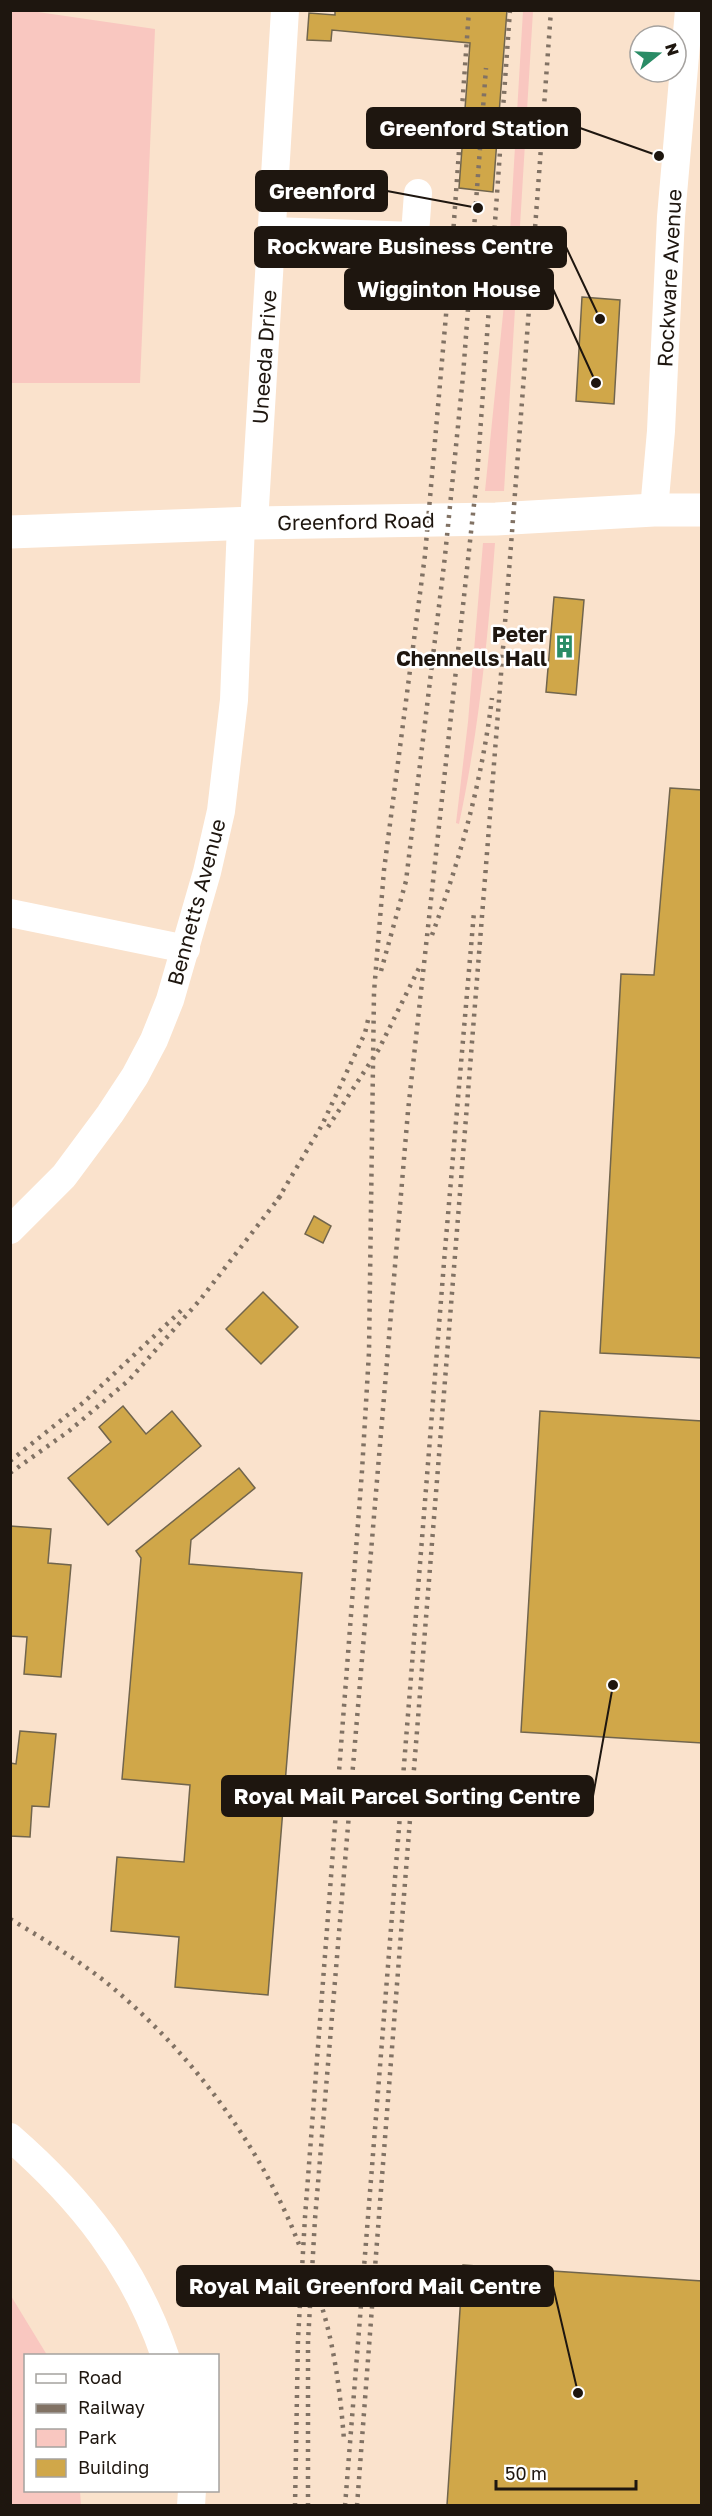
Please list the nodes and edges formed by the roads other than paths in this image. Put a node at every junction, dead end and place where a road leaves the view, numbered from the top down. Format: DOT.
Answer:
graph roads {
  1 [pos="285,10"];
  2 [pos="688,10"];
  3 [pos="418,193"];
  4 [pos="272,231"];
  5 [pos="415,236"];
  6 [pos="412,275"];
  7 [pos="654,510"];
  8 [pos="702,510"];
  9 [pos="248,523"];
  10 [pos="10,532"];
  11 [pos="10,913"];
  12 [pos="186,949"];
  13 [pos="10,1230"];
  14 [pos="10,2137"];
  15 [pos="165,2354"];
  1 -- 4 [label="street, Uneeda Drive"];
  2 -- 7 [label="street, Rockware Avenue"];
  3 -- 5 [label="street"];
  4 -- 5 [label="street"];
  4 -- 9 [label="street, Uneeda Drive"];
  5 -- 6 [label="street"];
  7 -- 8 [label="main road, Greenford Road"];
  7 -- 9 [label="main road, Greenford Road"];
  9 -- 10 [label="main road, Greenford Road"];
  9 -- 12 [label="street, Bennetts Avenue"];
  11 -- 12 [label="street"];
  12 -- 13 [label="street, Bennetts Avenue"];
  14 -- 15 [label="street"];
}
